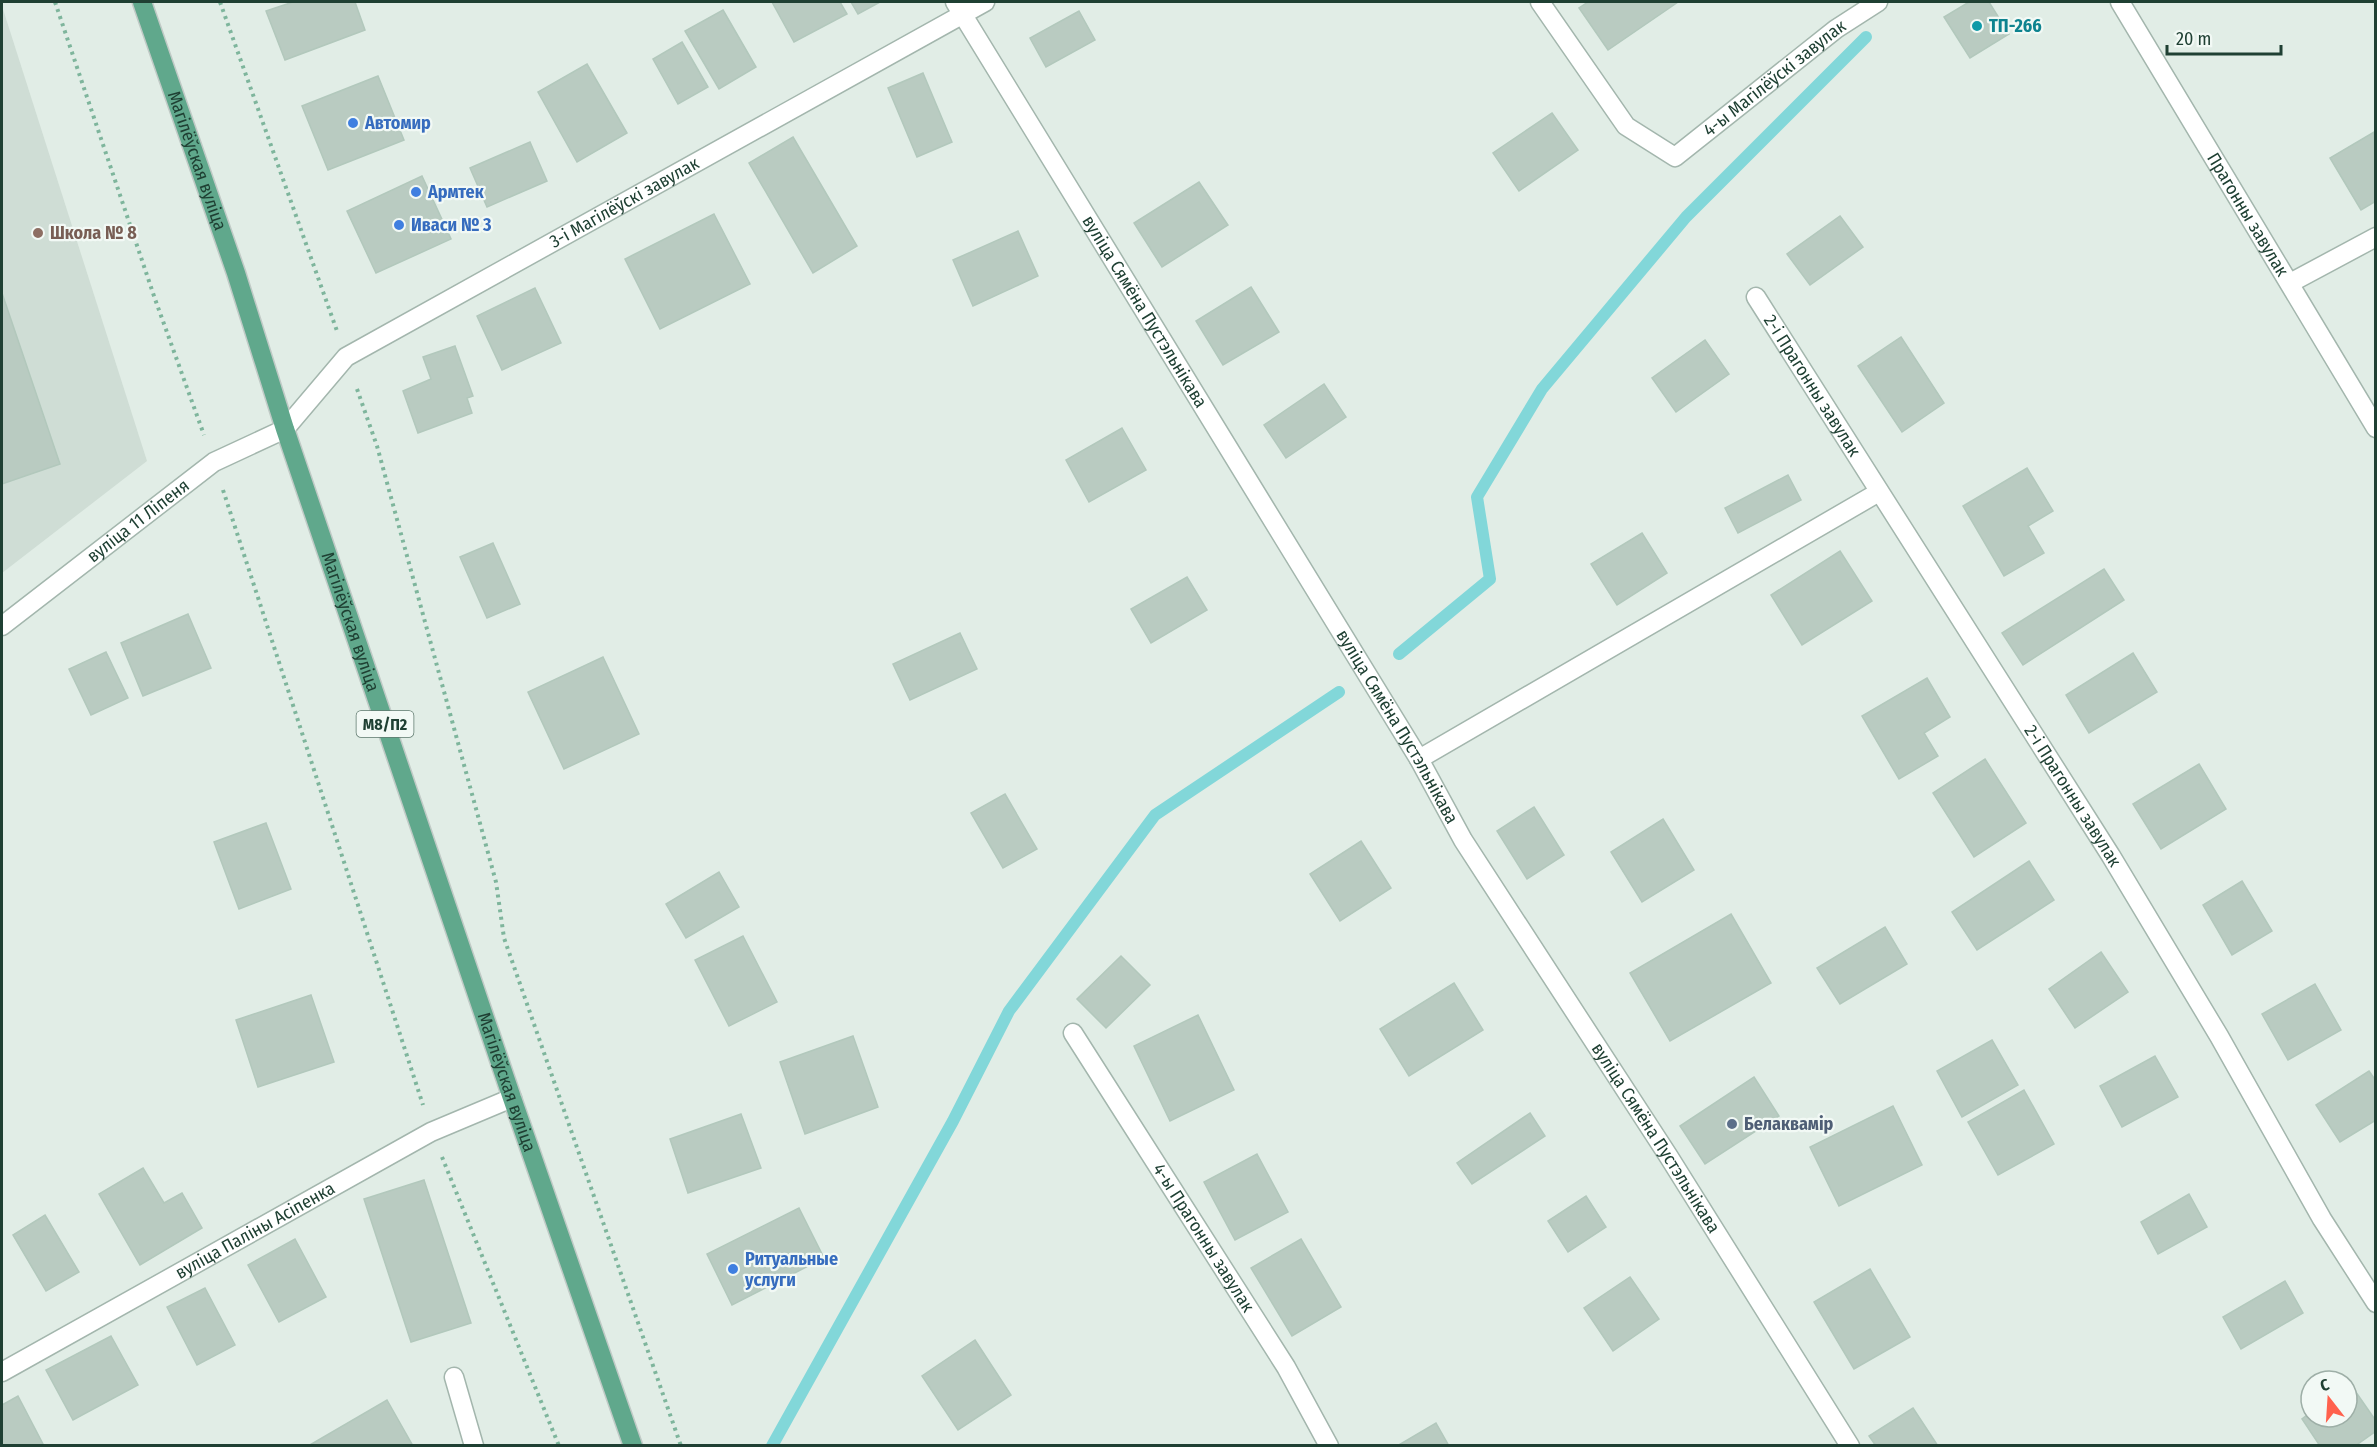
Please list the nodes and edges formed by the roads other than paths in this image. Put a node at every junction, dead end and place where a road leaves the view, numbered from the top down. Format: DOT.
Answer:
graph roads {
  1 [pos="142,2"];
  2 [pos="985,2"];
  3 [pos="1540,2"];
  4 [pos="1878,2"];
  5 [pos="2120,2"];
  6 [pos="959,8"];
  7 [pos="2376,237"];
  8 [pos="2290,283"];
  9 [pos="1756,297"];
  10 [pos="2376,428"];
  11 [pos="285,429"];
  12 [pos="1878,492"];
  13 [pos="2,626"];
  14 [pos="1419,759"];
  15 [pos="1073,1033"];
  16 [pos="512,1098"];
  17 [pos="2376,1303"];
  18 [pos="2,1372"];
  19 [pos="454,1377"];
  20 [pos="474,1446"];
  21 [pos="633,1446"];
  22 [pos="1329,1446"];
  23 [pos="1850,1446"];
  1 -- 11 [label="main road, Магілёўская вуліца / М8/П2"];
  2 -- 6 [label="street, 3-і Магілёўскі завулак"];
  3 -- 4 [label="street, 4-ы Магілёўскі завулак"];
  5 -- 8 [label="street, Прагонны завулак"];
  6 -- 11 [label="street, 3-і Магілёўскі завулак"];
  6 -- 14 [label="street, вуліца Сямёна Пустэльнікава"];
  7 -- 8 [label="street"];
  8 -- 10 [label="street, Прагонны завулак"];
  9 -- 12 [label="street, 2-і Прагонны завулак"];
  11 -- 13 [label="street, вуліца 11 Ліпеня"];
  11 -- 16 [label="main road, Магілёўская вуліца / М8/П2"];
  12 -- 14 [label="street"];
  12 -- 17 [label="street, 2-і Прагонны завулак"];
  14 -- 23 [label="street, вуліца Сямёна Пустэльнікава"];
  15 -- 22 [label="street, 4-ы Прагонны завулак"];
  16 -- 18 [label="street, вуліца Паліны Асіпенка"];
  16 -- 21 [label="main road, Магілёўская вуліца / М8/П2"];
  19 -- 20 [label="street"];
}
